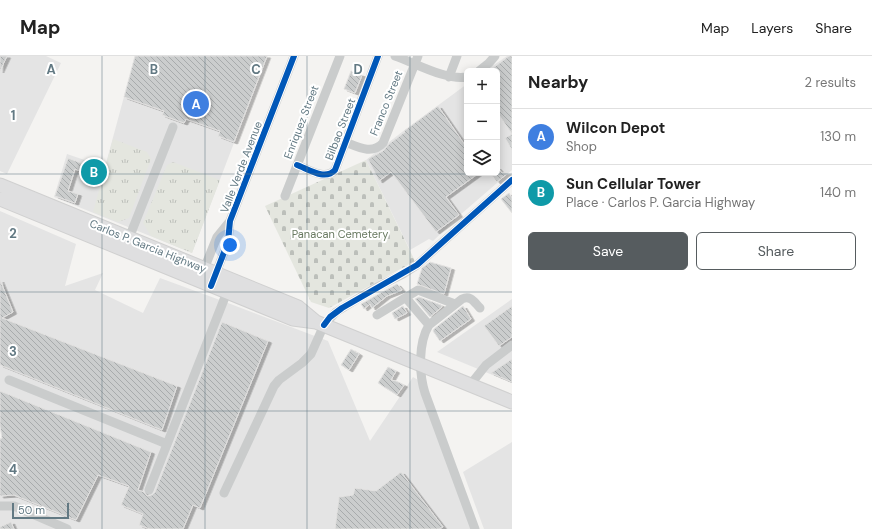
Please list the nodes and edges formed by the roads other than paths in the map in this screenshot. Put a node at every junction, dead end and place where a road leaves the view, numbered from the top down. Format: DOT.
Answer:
graph roads {
  1 [pos="294,56"];
  2 [pos="340,56"];
  3 [pos="378,56"];
  4 [pos="395,56"];
  5 [pos="457,56"];
  6 [pos="495,56"];
  7 [pos="416,60"];
  8 [pos="483,68"];
  9 [pos="449,76"];
  10 [pos="464,77"];
  11 [pos="173,127"];
  12 [pos="345,142"];
  13 [pos="298,165"];
  14 [pos="512,180"];
  15 [pos="0,185"];
  16 [pos="285,196"];
  17 [pos="0,200"];
  18 [pos="230,221"];
  19 [pos="129,238"];
  20 [pos="213,246"];
  21 [pos="225,251"];
  22 [pos="208,277"];
  23 [pos="229,286"];
  24 [pos="406,298"];
  25 [pos="454,304"];
  26 [pos="480,308"];
  27 [pos="376,315"];
  28 [pos="320,324"];
  29 [pos="429,325"];
  30 [pos="510,348"];
  31 [pos="420,364"];
  32 [pos="9,380"];
  33 [pos="470,385"];
  34 [pos="512,402"];
  35 [pos="167,444"];
  36 [pos="149,490"];
  37 [pos="224,493"];
  38 [pos="0,506"];
  39 [pos="67,529"];
  40 [pos="475,529"];
  1 -- 18 [label="street, Valle Verde Avenue"];
  2 -- 13 [label="street, Enriquez Street"];
  3 -- 12 [label="street, Bilbao Street"];
  4 -- 7 [label="street"];
  5 -- 9 [label="street"];
  6 -- 8 [label="street"];
  7 -- 9 [label="street"];
  7 -- 12 [label="street, Franco Street"];
  9 -- 10 [label="street"];
  11 -- 19 [label="street"];
  12 -- 13 [label="street, Bilbao Street"];
  13 -- 16 [label="street, Enriquez Street"];
  14 -- 28 [label="street"];
  15 -- 19 [label="highway, Carlos P. Garcia Highway"];
  17 -- 22 [label="highway, Carlos P. Garcia Highway"];
  18 -- 20 [label="street, Valle Verde Avenue"];
  18 -- 21 [label="street, Valle Verde Avenue"];
  19 -- 22 [label="highway, Carlos P. Garcia Highway"];
  20 -- 21 [label="street"];
  20 -- 22 [label="street, Valle Verde Avenue"];
  21 -- 22 [label="street, Valle Verde Avenue"];
  22 -- 23 [label="highway, Carlos P. Garcia Highway"];
  23 -- 28 [label="highway, Carlos P. Garcia Highway"];
  23 -- 35 [label="street"];
  24 -- 25 [label="street"];
  24 -- 27 [label="street"];
  24 -- 29 [label="street"];
  25 -- 26 [label="street"];
  25 -- 29 [label="street"];
  28 -- 31 [label="highway, Carlos P. Garcia Highway"];
  28 -- 37 [label="street"];
  29 -- 31 [label="street"];
  30 -- 33 [label="street"];
  31 -- 33 [label="highway, Carlos P. Garcia Highway"];
  31 -- 40 [label="street"];
  32 -- 35 [label="street"];
  33 -- 34 [label="highway, Carlos P. Garcia Highway"];
  35 -- 36 [label="street"];
  38 -- 39 [label="street"];
}
